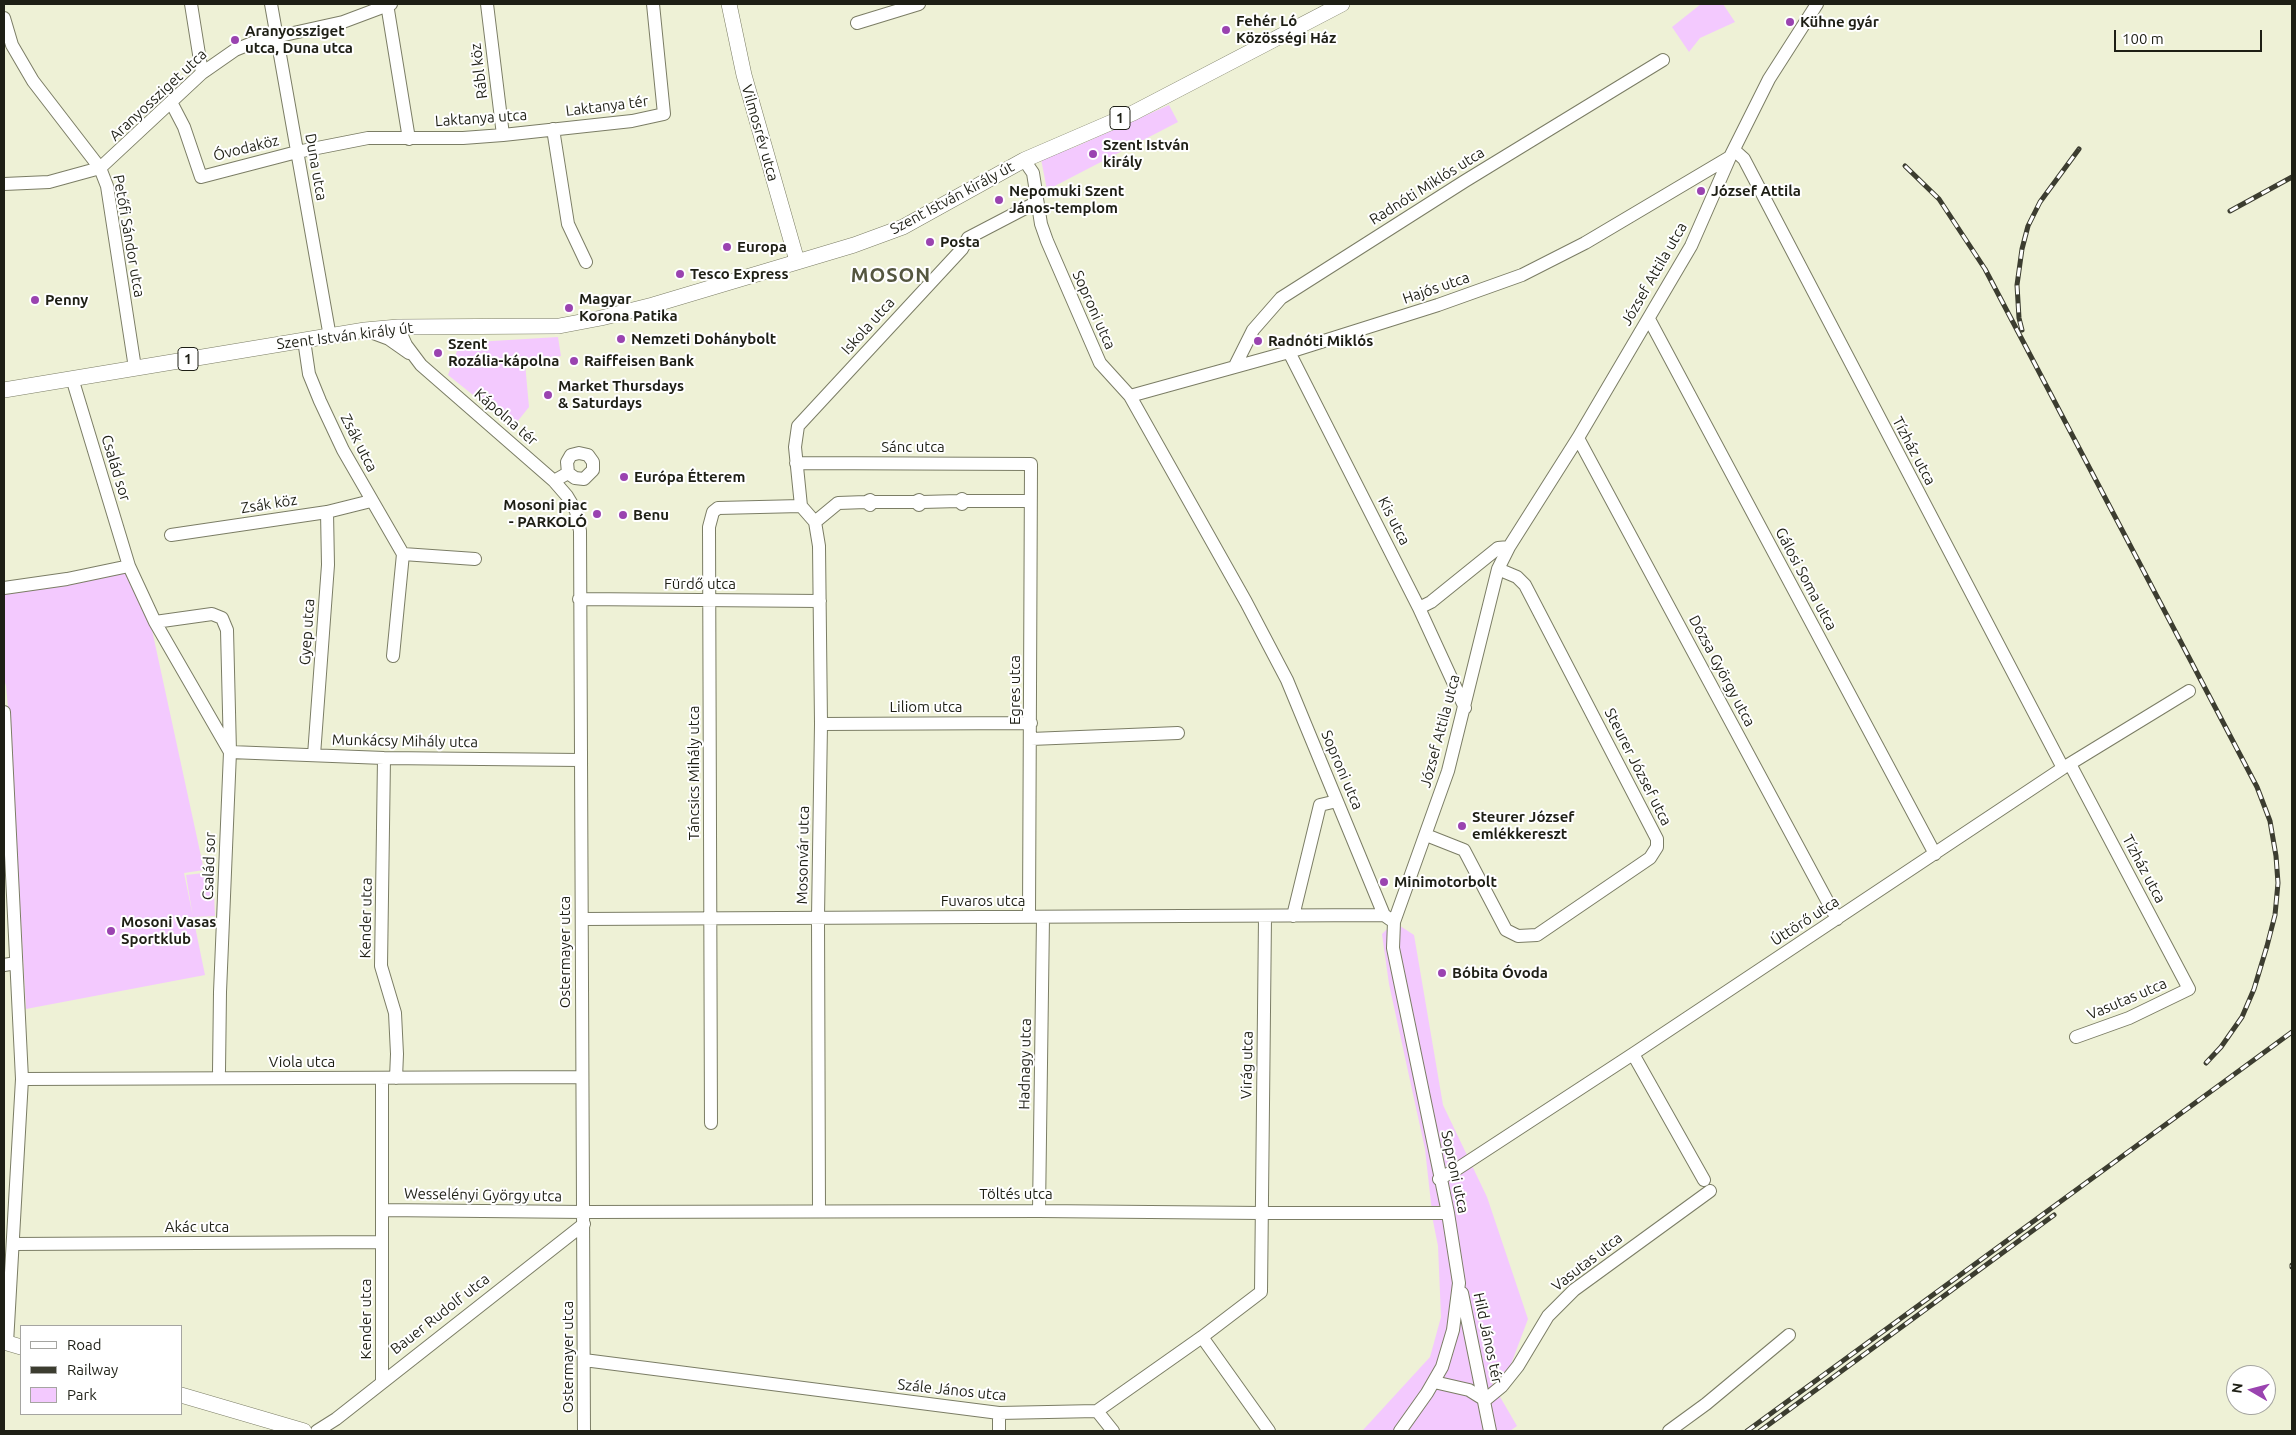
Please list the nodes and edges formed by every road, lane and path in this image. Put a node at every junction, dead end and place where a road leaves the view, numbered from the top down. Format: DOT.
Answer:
graph roads {
  1 [pos="191,4"];
  2 [pos="272,4"];
  3 [pos="389,4"];
  4 [pos="487,4"];
  5 [pos="653,4"];
  6 [pos="729,4"];
  7 [pos="919,4"];
  8 [pos="1342,4"];
  9 [pos="1815,6"];
  10 [pos="4,18"];
  11 [pos="857,23"];
  12 [pos="277,37"];
  13 [pos="1663,60"];
  14 [pos="202,73"];
  15 [pos="171,102"];
  16 [pos="554,129"];
  17 [pos="503,135"];
  18 [pos="409,139"];
  19 [pos="297,152"];
  20 [pos="1732,154"];
  21 [pos="1024,160"];
  22 [pos="100,168"];
  23 [pos="4,184"];
  24 [pos="1037,202"];
  25 [pos="586,262"];
  26 [pos="797,262"];
  27 [pos="1648,319"];
  28 [pos="398,327"];
  29 [pos="365,330"];
  30 [pos="330,337"];
  31 [pos="304,340"];
  32 [pos="1289,352"];
  33 [pos="415,356"];
  34 [pos="1234,366"];
  35 [pos="135,368"];
  36 [pos="72,378"];
  37 [pos="4,390"];
  38 [pos="1130,396"];
  39 [pos="1578,438"];
  40 [pos="796,463"];
  41 [pos="1031,464"];
  42 [pos="568,473"];
  43 [pos="554,481"];
  44 [pos="371,501"];
  45 [pos="1030,501"];
  46 [pos="801,506"];
  47 [pos="327,512"];
  48 [pos="815,522"];
  49 [pos="171,535"];
  50 [pos="1509,547"];
  51 [pos="402,554"];
  52 [pos="475,559"];
  53 [pos="129,566"];
  54 [pos="1498,569"];
  55 [pos="4,588"];
  56 [pos="579,599"];
  57 [pos="711,600"];
  58 [pos="820,601"];
  59 [pos="1419,608"];
  60 [pos="155,622"];
  61 [pos="393,656"];
  62 [pos="2189,691"];
  63 [pos="1465,708"];
  64 [pos="4,712"];
  65 [pos="1031,723"];
  66 [pos="821,724"];
  67 [pos="1178,733"];
  68 [pos="1031,739"];
  69 [pos="230,752"];
  70 [pos="314,755"];
  71 [pos="384,758"];
  72 [pos="580,760"];
  73 [pos="2067,766"];
  74 [pos="1337,801"];
  75 [pos="1426,835"];
  76 [pos="1935,854"];
  77 [pos="1293,916"];
  78 [pos="818,917"];
  79 [pos="1029,917"];
  80 [pos="1043,917"];
  81 [pos="1265,917"];
  82 [pos="710,918"];
  83 [pos="1389,918"];
  84 [pos="582,919"];
  85 [pos="1837,919"];
  86 [pos="10,964"];
  87 [pos="2189,989"];
  88 [pos="2076,1037"];
  89 [pos="1633,1054"];
  90 [pos="219,1071"];
  91 [pos="382,1078"];
  92 [pos="396,1078"];
  93 [pos="582,1078"];
  94 [pos="22,1079"];
  95 [pos="711,1123"];
  96 [pos="1439,1178"];
  97 [pos="382,1210"];
  98 [pos="1040,1210"];
  99 [pos="819,1211"];
  100 [pos="1262,1213"];
  101 [pos="1448,1213"];
  102 [pos="584,1218"];
  103 [pos="8,1220"];
  104 [pos="382,1242"];
  105 [pos="13,1244"];
  106 [pos="1459,1283"];
  107 [pos="1789,1336"];
  108 [pos="1202,1337"];
  109 [pos="11,1344"];
  110 [pos="584,1360"];
  111 [pos="382,1381"];
  112 [pos="1434,1382"];
  113 [pos="182,1395"];
  114 [pos="1485,1400"];
  115 [pos="1097,1411"];
  116 [pos="999,1413"];
  117 [pos="304,1431"];
  118 [pos="318,1431"];
  119 [pos="584,1431"];
  120 [pos="999,1431"];
  121 [pos="1113,1431"];
  122 [pos="1268,1431"];
  123 [pos="1400,1431"];
  124 [pos="1490,1431"];
  125 [pos="1669,1431"];
  1 -- 14 [label="street"];
  2 -- 12 [label="street, Duna utca"];
  3 -- 12 [label="street, Aranyossziget utca"];
  3 -- 18 [label="street"];
  4 -- 17 [label="street, Rábl köz"];
  5 -- 16 [label="street, Laktanya tér"];
  6 -- 26 [label="main road, Vilmosrév utca"];
  7 -- 11 [label="street"];
  8 -- 21 [label="main road, Szent István király út / 1"];
  9 -- 20 [label="street, József Attila utca"];
  10 -- 22 [label="street, Petőfi Sándor utca"];
  12 -- 14 [label="street, Aranyossziget utca"];
  12 -- 19 [label="street, Duna utca"];
  13 -- 34 [label="street, Radnóti Miklós utca"];
  14 -- 15 [label="street, Aranyossziget utca"];
  15 -- 19 [label="street, Óvodaköz"];
  15 -- 22 [label="street, Aranyossziget utca"];
  16 -- 17 [label="street, Laktanya utca"];
  16 -- 25 [label="street"];
  17 -- 18 [label="street, Laktanya utca"];
  18 -- 19 [label="street, Óvodaköz"];
  19 -- 30 [label="street, Duna utca"];
  20 -- 27 [label="street, József Attila utca"];
  20 -- 32 [label="street, Hajós utca"];
  20 -- 73 [label="street, Tízház utca"];
  21 -- 24 [label="street, Soproni utca"];
  21 -- 26 [label="main road, Szent István király út / 1"];
  22 -- 23 [label="street, Aranyossziget utca"];
  22 -- 35 [label="street, Petőfi Sándor utca"];
  24 -- 38 [label="street, Soproni utca"];
  24 -- 40 [label="street, Iskola utca"];
  26 -- 28 [label="main road, Szent István király út / 1"];
  27 -- 39 [label="street, József Attila utca"];
  27 -- 76 [label="street, Gálosi Soma utca"];
  28 -- 29 [label="main road, Szent István király út / 1"];
  28 -- 33 [label="street, Kápolna tér"];
  29 -- 30 [label="main road, Szent István király út / 1"];
  29 -- 33 [label="street, Kápolna tér"];
  30 -- 31 [label="main road, Szent István király út / 1"];
  31 -- 35 [label="main road, Szent István király út / 1"];
  31 -- 44 [label="street, Zsák utca"];
  32 -- 34 [label="street, Hajós utca"];
  32 -- 59 [label="street, Kis utca"];
  33 -- 43 [label="street, Kápolna tér"];
  34 -- 38 [label="street, Hajós utca"];
  35 -- 36 [label="main road, Szent István király út / 1"];
  36 -- 37 [label="main road, Szent István király út / 1"];
  36 -- 53 [label="street, Család sor"];
  38 -- 74 [label="street, Soproni utca"];
  39 -- 50 [label="street, József Attila utca"];
  39 -- 85 [label="street, Dózsa György utca"];
  40 -- 41 [label="street, Sánc utca"];
  40 -- 46 [label="street, Iskola utca"];
  41 -- 45 [label="street, Egres utca"];
  42 -- 42 [label="street"];
  42 -- 43 [label="street"];
  43 -- 56 [label="street, Ostermayer utca"];
  44 -- 47 [label="street, Zsák köz"];
  44 -- 51 [label="street, Zsák utca"];
  45 -- 48 [label="street"];
  45 -- 65 [label="street, Egres utca"];
  46 -- 48 [label="street"];
  46 -- 57 [label="street, Táncsics Mihály utca"];
  47 -- 49 [label="street, Zsák köz"];
  47 -- 70 [label="street, Gyep utca"];
  48 -- 58 [label="street, Mosonvár utca"];
  50 -- 54 [label="street, József Attila utca"];
  50 -- 59 [label="street"];
  51 -- 52 [label="street"];
  51 -- 61 [label="street"];
  53 -- 55 [label="street"];
  53 -- 60 [label="street, Család sor"];
  54 -- 63 [label="street, József Attila utca"];
  54 -- 75 [label="street, Steurer József utca"];
  56 -- 57 [label="street, Fürdő utca"];
  56 -- 72 [label="street, Ostermayer utca"];
  57 -- 58 [label="street, Fürdő utca"];
  57 -- 82 [label="street, Táncsics Mihály utca"];
  58 -- 66 [label="street, Mosonvár utca"];
  59 -- 63 [label="street, Kis utca"];
  60 -- 69 [label="street, Család sor"];
  60 -- 69 [label="street, Család sor"];
  62 -- 73 [label="street, Úttörő utca"];
  63 -- 75 [label="street, József Attila utca"];
  64 -- 86 [label="street"];
  65 -- 66 [label="street, Liliom utca"];
  65 -- 68 [label="street, Egres utca"];
  66 -- 78 [label="street, Mosonvár utca"];
  67 -- 68 [label="street"];
  68 -- 79 [label="street, Egres utca"];
  69 -- 70 [label="street, Munkácsy Mihály utca"];
  69 -- 90 [label="street, Család sor"];
  70 -- 71 [label="street, Munkácsy Mihály utca"];
  71 -- 72 [label="street, Munkácsy Mihály utca"];
  71 -- 92 [label="street, Kender utca"];
  72 -- 84 [label="street, Ostermayer utca"];
  73 -- 76 [label="street, Úttörő utca"];
  73 -- 87 [label="street, Tízház utca"];
  74 -- 77 [label="street"];
  74 -- 83 [label="street, Soproni utca"];
  75 -- 83 [label="street, József Attila utca"];
  76 -- 85 [label="street, Úttörő utca"];
  77 -- 81 [label="street, Fuvaros utca"];
  77 -- 83 [label="street, Fuvaros utca"];
  78 -- 79 [label="street, Fuvaros utca"];
  78 -- 82 [label="street, Fuvaros utca"];
  78 -- 99 [label="street, Mosonvár utca"];
  79 -- 80 [label="street, Fuvaros utca"];
  80 -- 81 [label="street, Fuvaros utca"];
  80 -- 98 [label="street, Hadnagy utca"];
  81 -- 100 [label="street, Virág utca"];
  82 -- 84 [label="street, Fuvaros utca"];
  82 -- 95 [label="street, Táncsics Mihály utca"];
  83 -- 96 [label="street, Soproni utca"];
  84 -- 93 [label="street, Ostermayer utca"];
  85 -- 89 [label="street, Úttörő utca"];
  86 -- 94 [label="street"];
  87 -- 88 [label="street, Vasutas utca"];
  89 -- 96 [label="street, Úttörő utca"];
  89 -- 114 [label="street, Vasutas utca"];
  91 -- 92 [label="street, Viola utca"];
  91 -- 94 [label="street, Viola utca"];
  91 -- 97 [label="street, Kender utca"];
  92 -- 93 [label="street, Viola utca"];
  93 -- 102 [label="street, Ostermayer utca"];
  94 -- 103 [label="street"];
  96 -- 101 [label="street, Soproni utca"];
  97 -- 102 [label="street, Wesselényi György utca"];
  97 -- 104 [label="street, Kender utca"];
  98 -- 99 [label="street, Töltés utca"];
  98 -- 100 [label="street, Töltés utca"];
  99 -- 102 [label="street, Töltés utca"];
  100 -- 101 [label="street, Töltés utca"];
  100 -- 108 [label="street"];
  101 -- 106 [label="street, Soproni utca"];
  102 -- 110 [label="street, Ostermayer utca"];
  102 -- 111 [label="street, Bauer Rudolf utca"];
  103 -- 105 [label="street"];
  104 -- 105 [label="street, Akác utca"];
  104 -- 111 [label="street, Kender utca"];
  105 -- 109 [label="street"];
  106 -- 112 [label="street, Soproni utca"];
  106 -- 114 [label="street, Hild János tér"];
  107 -- 125 [label="street"];
  108 -- 115 [label="street"];
  108 -- 122 [label="street"];
  110 -- 116 [label="street, Szále János utca"];
  110 -- 119 [label="street, Ostermayer utca"];
  111 -- 118 [label="street, Bauer Rudolf utca"];
  112 -- 114 [label="street, Hild János tér"];
  112 -- 123 [label="street, Soproni utca"];
  113 -- 117 [label="main road"];
  114 -- 124 [label="street, Hild János tér"];
  115 -- 116 [label="street, Szále János utca"];
  115 -- 121 [label="street"];
  116 -- 120 [label="street"];
}
